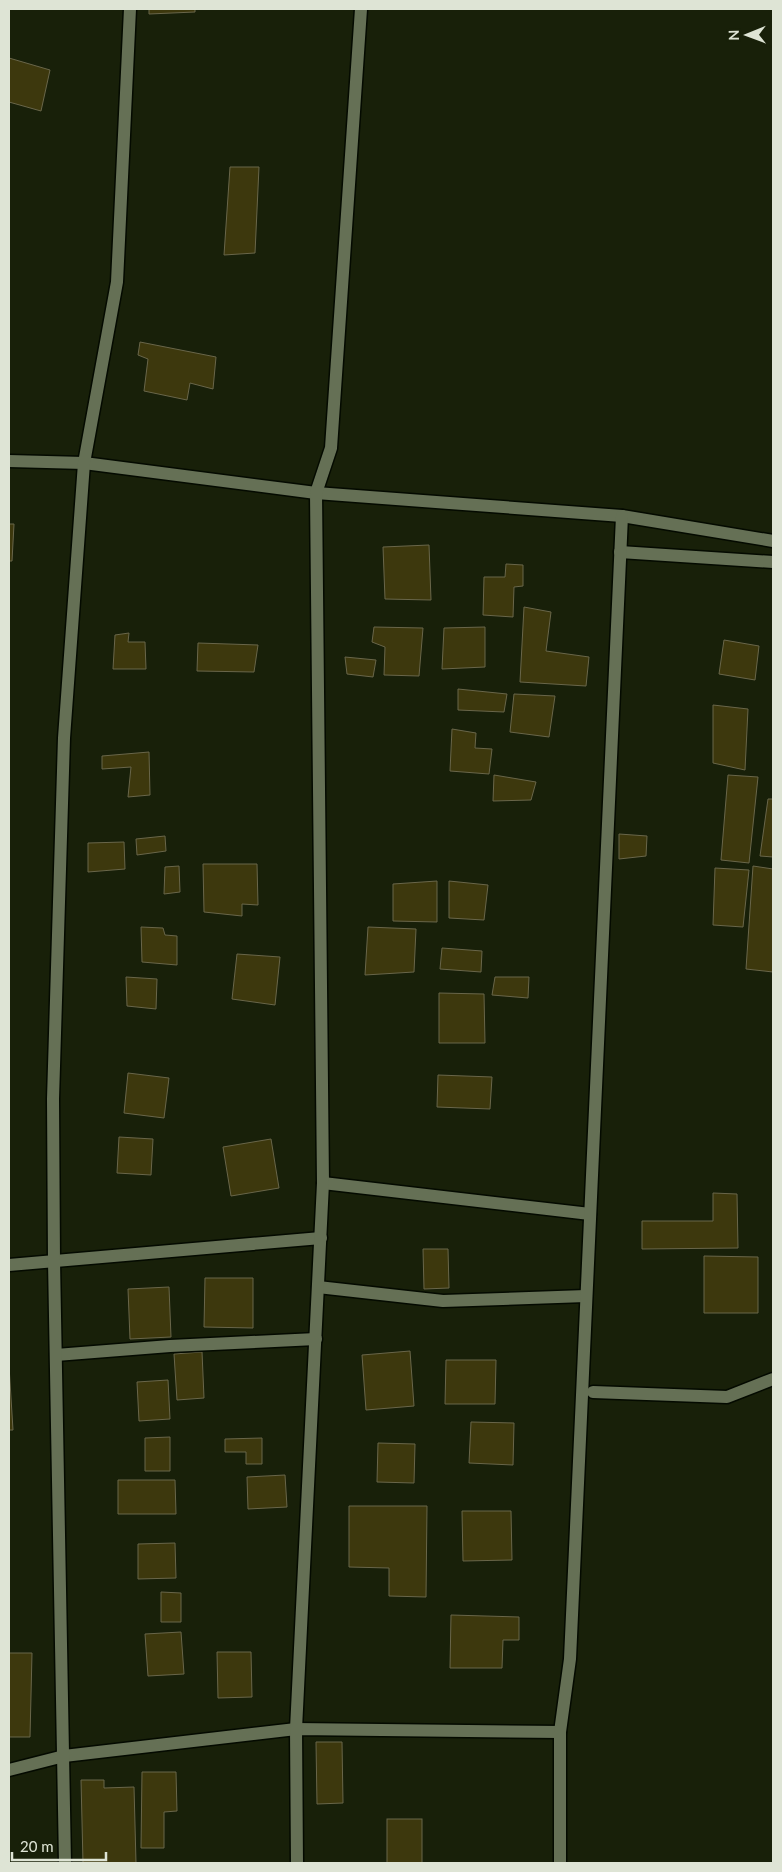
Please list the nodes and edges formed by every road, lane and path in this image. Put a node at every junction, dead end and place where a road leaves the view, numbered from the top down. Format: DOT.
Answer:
graph roads {
  1 [pos="130,9"];
  2 [pos="361,9"];
  3 [pos="9,461"];
  4 [pos="84,463"];
  5 [pos="316,493"];
  6 [pos="622,516"];
  7 [pos="773,541"];
  8 [pos="620,552"];
  9 [pos="773,562"];
  10 [pos="323,1183"];
  11 [pos="590,1214"];
  12 [pos="321,1238"];
  13 [pos="54,1261"];
  14 [pos="9,1265"];
  15 [pos="318,1287"];
  16 [pos="586,1296"];
  17 [pos="316,1339"];
  18 [pos="56,1355"];
  19 [pos="773,1379"];
  20 [pos="593,1392"];
  21 [pos="296,1728"];
  22 [pos="560,1732"];
  23 [pos="64,1756"];
  24 [pos="9,1770"];
  25 [pos="65,1863"];
  26 [pos="297,1863"];
  27 [pos="560,1863"];
  1 -- 4 [label="street"];
  2 -- 5 [label="street"];
  3 -- 4 [label="street"];
  4 -- 5 [label="street"];
  4 -- 13 [label="street"];
  5 -- 6 [label="street"];
  5 -- 10 [label="street"];
  6 -- 7 [label="street"];
  6 -- 8 [label="street"];
  8 -- 9 [label="street"];
  8 -- 11 [label="street"];
  10 -- 11 [label="street"];
  10 -- 12 [label="street"];
  11 -- 16 [label="street"];
  12 -- 13 [label="street"];
  12 -- 15 [label="street"];
  13 -- 14 [label="street"];
  13 -- 18 [label="street"];
  15 -- 16 [label="street"];
  15 -- 17 [label="street"];
  16 -- 22 [label="street"];
  17 -- 18 [label="street"];
  17 -- 21 [label="street"];
  18 -- 23 [label="street"];
  19 -- 20 [label="street"];
  21 -- 22 [label="street"];
  21 -- 23 [label="street"];
  21 -- 26 [label="street"];
  22 -- 27 [label="street"];
  23 -- 24 [label="street"];
  23 -- 25 [label="street"];
}
